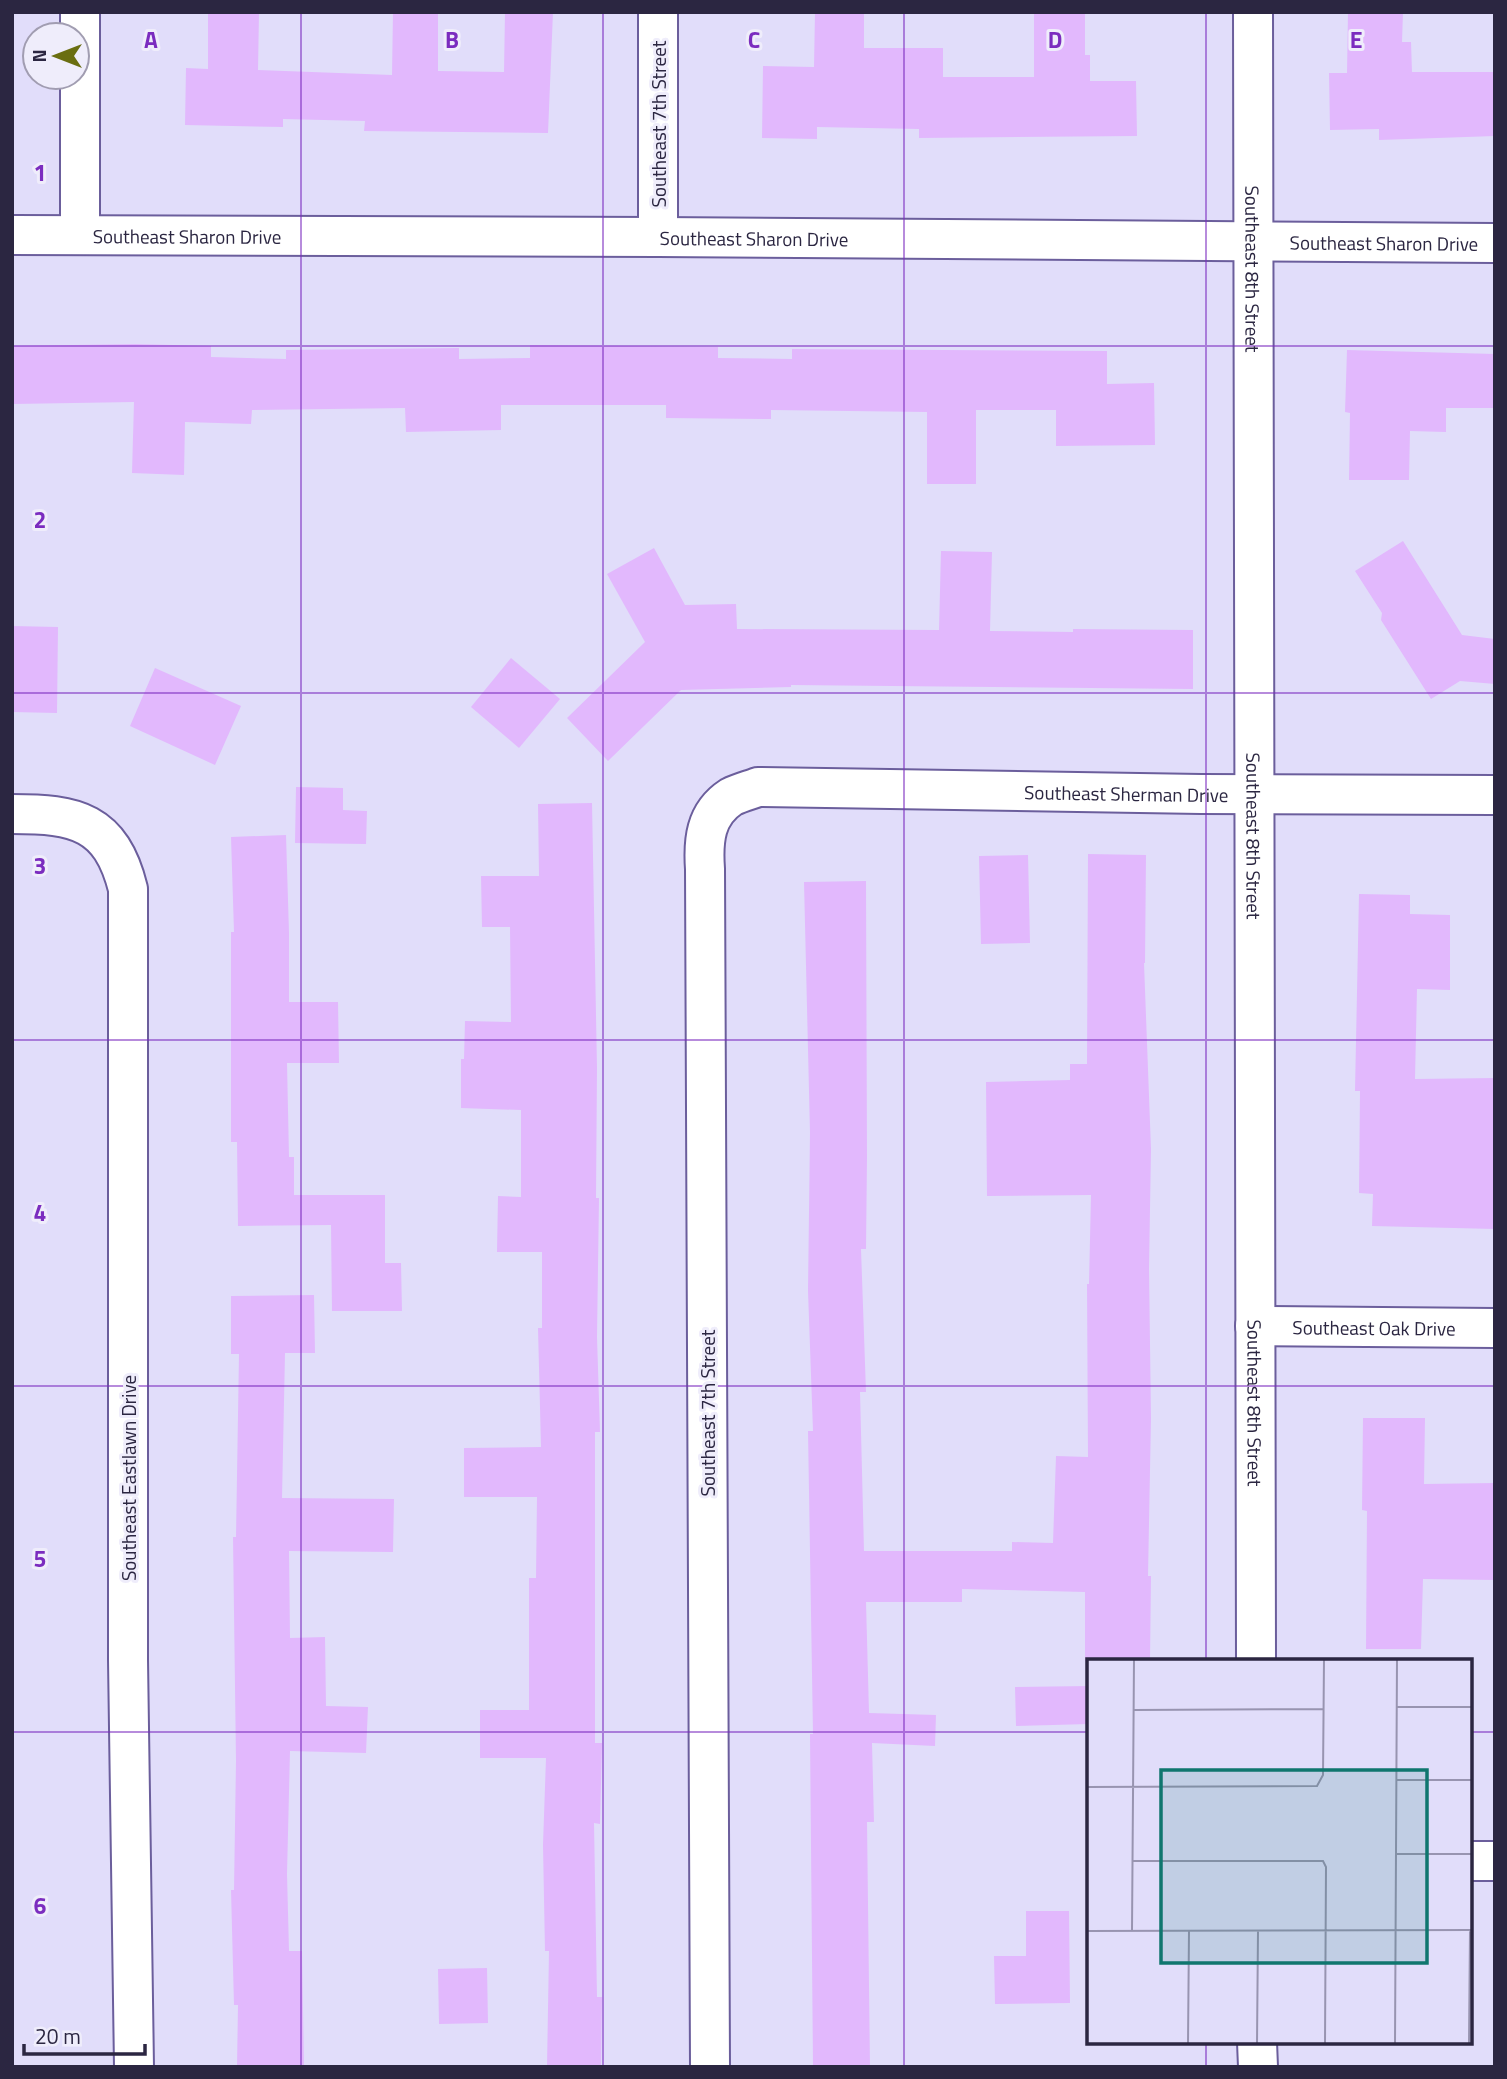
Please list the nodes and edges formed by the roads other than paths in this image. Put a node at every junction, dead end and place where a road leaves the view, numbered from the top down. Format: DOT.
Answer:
graph roads {
  1 [pos="80,12"];
  2 [pos="658,12"];
  3 [pos="1253,12"];
  4 [pos="12,235"];
  5 [pos="80,235"];
  6 [pos="658,237"];
  7 [pos="1253,241"];
  8 [pos="1495,243"];
  9 [pos="758,787"];
  10 [pos="1254,795"];
  11 [pos="1495,795"];
  12 [pos="12,814"];
  13 [pos="1255,1326"];
  14 [pos="1495,1328"];
  15 [pos="1256,1659"];
  16 [pos="1472,1861"];
  17 [pos="1495,1861"];
  18 [pos="1257,2044"];
  19 [pos="134,2067"];
  20 [pos="710,2067"];
  21 [pos="1258,2067"];
  1 -- 5 [label="street"];
  2 -- 6 [label="street, Southeast 7th Street"];
  3 -- 7 [label="street, Southeast 8th Street"];
  4 -- 5 [label="street, Southeast Sharon Drive"];
  5 -- 6 [label="street, Southeast Sharon Drive"];
  6 -- 7 [label="street, Southeast Sharon Drive"];
  7 -- 8 [label="street, Southeast Sharon Drive"];
  7 -- 10 [label="street, Southeast 8th Street"];
  9 -- 10 [label="street, Southeast Sherman Drive"];
  9 -- 20 [label="street, Southeast 7th Street"];
  10 -- 11 [label="street, Southeast Sherman Drive"];
  10 -- 13 [label="street, Southeast 8th Street"];
  12 -- 19 [label="street, Southeast Eastlawn Drive"];
  13 -- 14 [label="street, Southeast Oak Drive"];
  13 -- 15 [label="street, Southeast 8th Street"];
  16 -- 17 [label="street"];
  18 -- 21 [label="street"];
}
